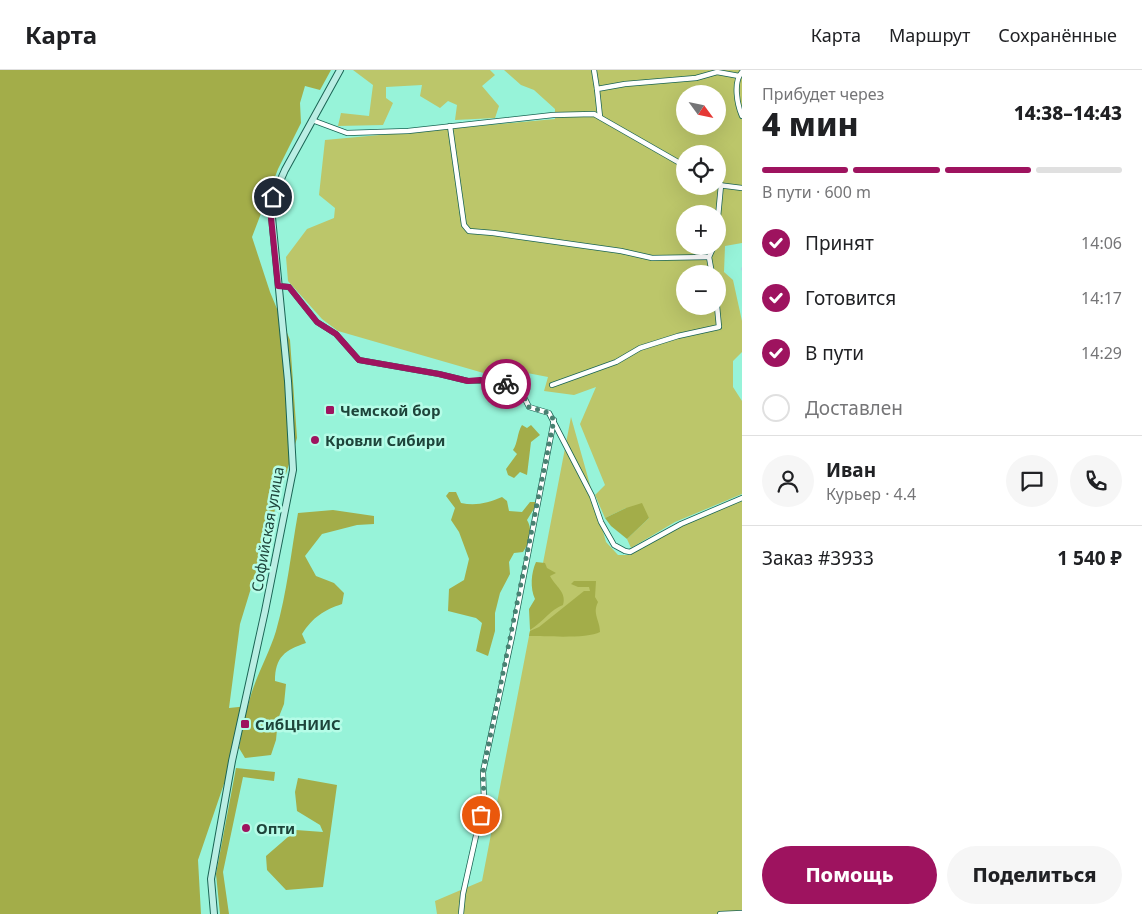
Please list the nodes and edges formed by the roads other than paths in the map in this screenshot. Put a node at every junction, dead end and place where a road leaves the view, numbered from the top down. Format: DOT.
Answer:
graph roads {
  1 [pos="340,70"];
  2 [pos="594,70"];
  3 [pos="740,74"];
  4 [pos="597,89"];
  5 [pos="742,116"];
  6 [pos="600,117"];
  7 [pos="311,120"];
  8 [pos="450,126"];
  9 [pos="676,161"];
  10 [pos="726,186"];
  11 [pos="742,188"];
  12 [pos="709,257"];
  13 [pos="710,265"];
  14 [pos="278,286"];
  15 [pos="718,315"];
  16 [pos="552,385"];
  17 [pos="554,420"];
  18 [pos="742,498"];
  19 [pos="742,913"];
  20 [pos="214,914"];
  21 [pos="461,914"];
  22 [pos="720,914"];
  1 -- 7 [label="main road, Софийская улица"];
  2 -- 4 [label="street"];
  3 -- 4 [label="street"];
  3 -- 5 [label="street"];
  4 -- 6 [label="street"];
  6 -- 8 [label="street"];
  6 -- 9 [label="street"];
  7 -- 8 [label="street"];
  7 -- 14 [label="main road, Софийская улица"];
  8 -- 12 [label="street"];
  10 -- 11 [label="street"];
  12 -- 13 [label="street"];
  14 -- 17 [label="street"];
  14 -- 20 [label="main road, Софийская улица"];
  15 -- 16 [label="street"];
  17 -- 18 [label="street"];
  17 -- 21 [label="street"];
  19 -- 22 [label="street"];
}
